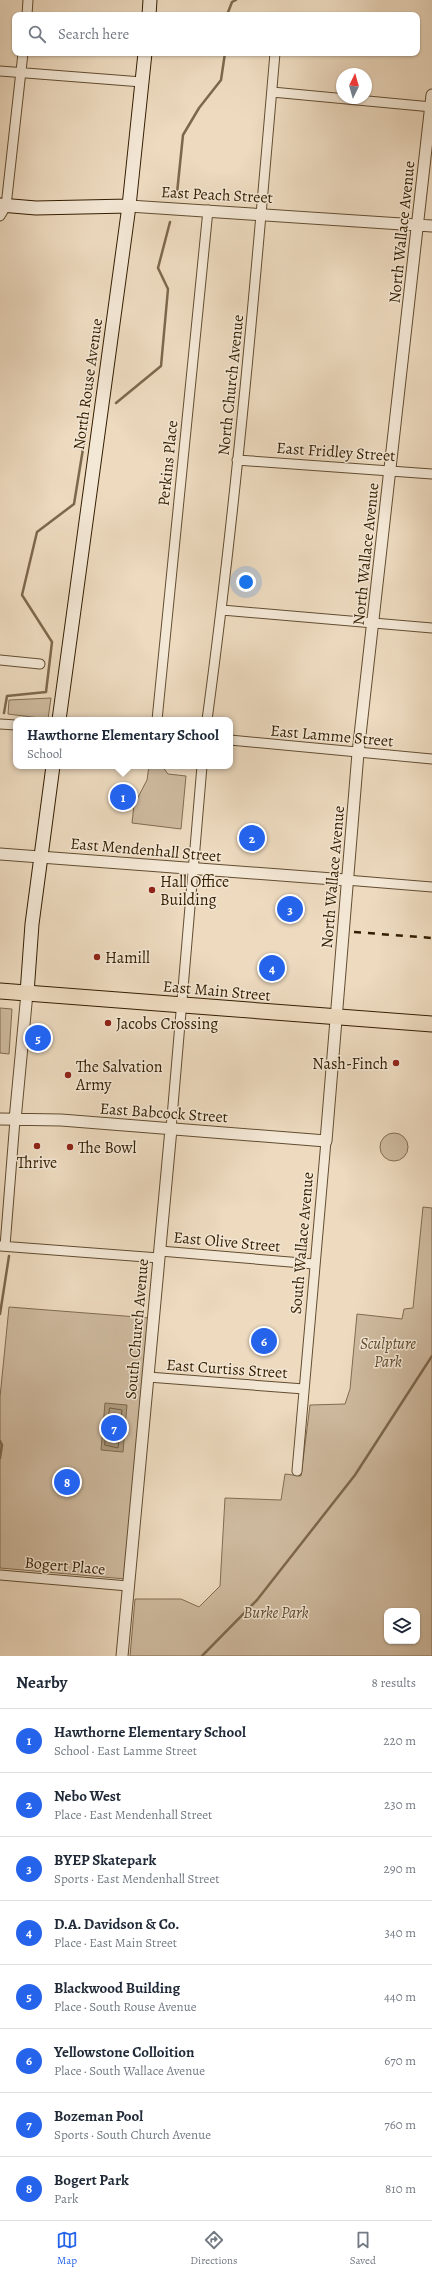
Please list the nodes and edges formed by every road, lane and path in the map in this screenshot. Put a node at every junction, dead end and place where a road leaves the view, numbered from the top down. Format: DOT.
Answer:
graph roads {
  1 [pos="28,0"];
  2 [pos="150,0"];
  3 [pos="27,12"];
  4 [pos="149,12"];
  5 [pos="23,56"];
  6 [pos="145,56"];
  7 [pos="275,56"];
  8 [pos="0,71"];
  9 [pos="21,73"];
  10 [pos="142,82"];
  11 [pos="272,92"];
  12 [pos="432,95"];
  13 [pos="431,107"];
  14 [pos="129,206"];
  15 [pos="2,209"];
  16 [pos="208,210"];
  17 [pos="262,214"];
  18 [pos="418,225"];
  19 [pos="432,226"];
  20 [pos="238,460"];
  21 [pos="390,471"];
  22 [pos="432,474"];
  23 [pos="222,610"];
  24 [pos="373,623"];
  25 [pos="432,628"];
  26 [pos="0,660"];
  27 [pos="40,664"];
  28 [pos="58,717"];
  29 [pos="157,717"];
  30 [pos="207,717"];
  31 [pos="0,724"];
  32 [pos="13,725"];
  33 [pos="233,740"];
  34 [pos="358,753"];
  35 [pos="432,759"];
  36 [pos="53,769"];
  37 [pos="202,769"];
  38 [pos="0,854"];
  39 [pos="40,856"];
  40 [pos="192,869"];
  41 [pos="346,880"];
  42 [pos="432,887"];
  43 [pos="0,991"];
  44 [pos="27,993"];
  45 [pos="182,1005"];
  46 [pos="337,1018"];
  47 [pos="432,1024"];
  48 [pos="0,1119"];
  49 [pos="15,1120"];
  50 [pos="171,1128"];
  51 [pos="326,1141"];
  52 [pos="2,1246"];
  53 [pos="160,1254"];
  54 [pos="314,1264"];
  55 [pos="148,1377"];
  56 [pos="304,1389"];
  57 [pos="297,1471"];
  58 [pos="0,1575"];
  59 [pos="128,1586"];
  60 [pos="122,1656"];
  1 -- 3 [label="street"];
  2 -- 4 [label="main road"];
  5 -- 9 [label="street"];
  6 -- 10 [label="main road, North Rouse Avenue"];
  7 -- 11 [label="street, North Church Avenue"];
  8 -- 9 [label="street"];
  9 -- 10 [label="street"];
  9 -- 15 [label="street"];
  10 -- 14 [label="main road, North Rouse Avenue"];
  11 -- 13 [label="street"];
  11 -- 17 [label="street, North Church Avenue"];
  12 -- 13 [label="street, North Wallace Avenue"];
  13 -- 18 [label="street, North Wallace Avenue"];
  14 -- 15 [label="main road, East Peach Street"];
  14 -- 16 [label="street, East Peach Street"];
  14 -- 28 [label="main road, North Rouse Avenue"];
  16 -- 17 [label="street, East Peach Street"];
  16 -- 29 [label="street, Perkins Place"];
  17 -- 18 [label="street, East Peach Street"];
  17 -- 20 [label="street, North Church Avenue"];
  18 -- 19 [label="street, East Peach Street"];
  18 -- 21 [label="street, North Wallace Avenue"];
  20 -- 21 [label="street, East Fridley Street"];
  20 -- 23 [label="street, North Church Avenue"];
  21 -- 22 [label="street, East Fridley Street"];
  21 -- 24 [label="street, North Wallace Avenue"];
  23 -- 24 [label="street"];
  23 -- 30 [label="street, North Church Avenue"];
  24 -- 25 [label="street"];
  24 -- 34 [label="street, North Wallace Avenue"];
  26 -- 27 [label="street"];
  31 -- 32 [label="street"];
  33 -- 34 [label="street, East Lamme Street"];
  34 -- 35 [label="street, East Lamme Street"];
  34 -- 41 [label="street, North Wallace Avenue"];
  36 -- 39 [label="main road"];
  37 -- 40 [label="street"];
  38 -- 39 [label="street, East Mendenhall Street"];
  39 -- 40 [label="street, East Mendenhall Street"];
  39 -- 44 [label="main road"];
  40 -- 41 [label="street, East Mendenhall Street"];
  40 -- 45 [label="street"];
  41 -- 42 [label="street, East Mendenhall Street"];
  41 -- 46 [label="street, North Wallace Avenue"];
  43 -- 44 [label="highway, East Main Street"];
  44 -- 45 [label="highway, East Main Street"];
  44 -- 49 [label="street"];
  45 -- 46 [label="highway, East Main Street"];
  45 -- 50 [label="street, South Church Avenue"];
  46 -- 47 [label="highway, East Main Street"];
  46 -- 51 [label="street, South Wallace Avenue"];
  48 -- 49 [label="street, East Babcock Street"];
  49 -- 50 [label="street, East Babcock Street"];
  49 -- 52 [label="street"];
  50 -- 51 [label="street, East Babcock Street"];
  50 -- 53 [label="street, South Church Avenue"];
  51 -- 54 [label="street, South Wallace Avenue"];
  52 -- 53 [label="street, East Olive Street"];
  53 -- 54 [label="street, East Olive Street"];
  53 -- 55 [label="street, South Church Avenue"];
  54 -- 56 [label="street, South Wallace Avenue"];
  55 -- 56 [label="street, East Curtiss Street"];
  55 -- 59 [label="street, South Church Avenue"];
  56 -- 57 [label="street, South Wallace Avenue"];
  58 -- 59 [label="street, Bogert Place"];
  59 -- 60 [label="street, South Church Avenue"];
}
